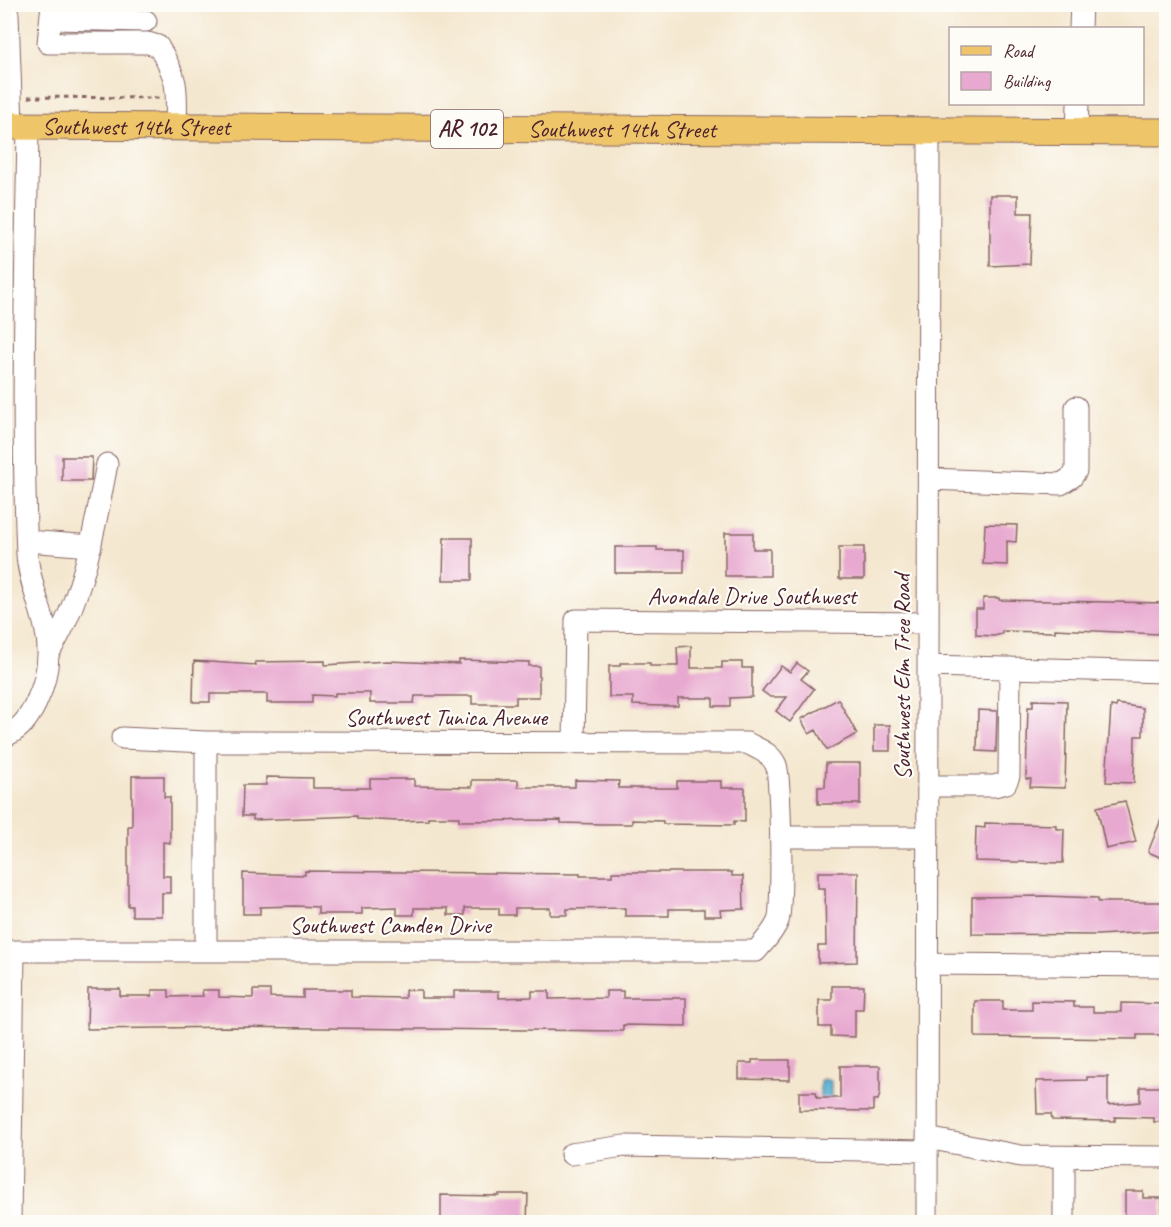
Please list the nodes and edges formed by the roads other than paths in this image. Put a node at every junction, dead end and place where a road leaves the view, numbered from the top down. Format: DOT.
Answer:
graph roads {
  1 [pos="1081,4"];
  2 [pos="52,12"];
  3 [pos="146,13"];
  4 [pos="6,23"];
  5 [pos="1080,27"];
  6 [pos="148,43"];
  7 [pos="1078,105"];
  8 [pos="15,126"];
  9 [pos="176,127"];
  10 [pos="929,132"];
  11 [pos="1077,132"];
  12 [pos="1167,132"];
  13 [pos="1076,407"];
  14 [pos="107,464"];
  15 [pos="928,479"];
  16 [pos="27,542"];
  17 [pos="91,546"];
  18 [pos="928,623"];
  19 [pos="48,654"];
  20 [pos="928,666"];
  21 [pos="1010,668"];
  22 [pos="1167,672"];
  23 [pos="4,735"];
  24 [pos="122,738"];
  25 [pos="206,742"];
  26 [pos="574,743"];
  27 [pos="928,786"];
  28 [pos="781,837"];
  29 [pos="928,837"];
  30 [pos="206,950"];
  31 [pos="9,951"];
  32 [pos="927,964"];
  33 [pos="1167,966"];
  34 [pos="927,1144"];
  35 [pos="8,1146"];
  36 [pos="571,1154"];
  37 [pos="1064,1157"];
  38 [pos="1167,1157"];
  39 [pos="10,1222"];
  40 [pos="927,1222"];
  41 [pos="1064,1222"];
  1 -- 5 [label="street"];
  2 -- 3 [label="street"];
  2 -- 6 [label="street"];
  3 -- 6 [label="street"];
  4 -- 8 [label="street"];
  6 -- 9 [label="street"];
  7 -- 11 [label="street"];
  8 -- 9 [label="main road, Southwest 14th Street / AR 102"];
  8 -- 16 [label="street"];
  9 -- 10 [label="main road, Southwest 14th Street / AR 102"];
  10 -- 11 [label="main road, Southwest 14th Street / AR 102"];
  10 -- 15 [label="street, Southwest Elm Tree Road"];
  11 -- 12 [label="main road, Southwest 14th Street / AR 102"];
  13 -- 15 [label="street"];
  14 -- 17 [label="street"];
  15 -- 18 [label="street, Southwest Elm Tree Road"];
  16 -- 17 [label="street"];
  16 -- 19 [label="street"];
  17 -- 19 [label="street"];
  18 -- 20 [label="street, Southwest Elm Tree Road"];
  18 -- 26 [label="street, Avondale Drive Southwest"];
  19 -- 23 [label="street"];
  20 -- 21 [label="street"];
  20 -- 27 [label="street, Southwest Elm Tree Road"];
  21 -- 22 [label="street"];
  21 -- 27 [label="street"];
  24 -- 25 [label="street, Southwest Tunica Avenue"];
  25 -- 26 [label="street, Southwest Tunica Avenue"];
  25 -- 30 [label="street"];
  26 -- 28 [label="street, Southwest Tunica Avenue"];
  27 -- 29 [label="street, Southwest Elm Tree Road"];
  28 -- 29 [label="street"];
  28 -- 30 [label="street, Southwest Camden Drive"];
  29 -- 32 [label="street, Southwest Elm Tree Road"];
  30 -- 31 [label="street, Southwest Camden Drive"];
  31 -- 35 [label="street"];
  32 -- 33 [label="street"];
  32 -- 34 [label="street, Southwest Elm Tree Road"];
  34 -- 36 [label="street"];
  34 -- 37 [label="street"];
  34 -- 40 [label="street, Southwest Elm Tree Road"];
  35 -- 39 [label="street"];
  37 -- 38 [label="street"];
  37 -- 41 [label="street"];
}
